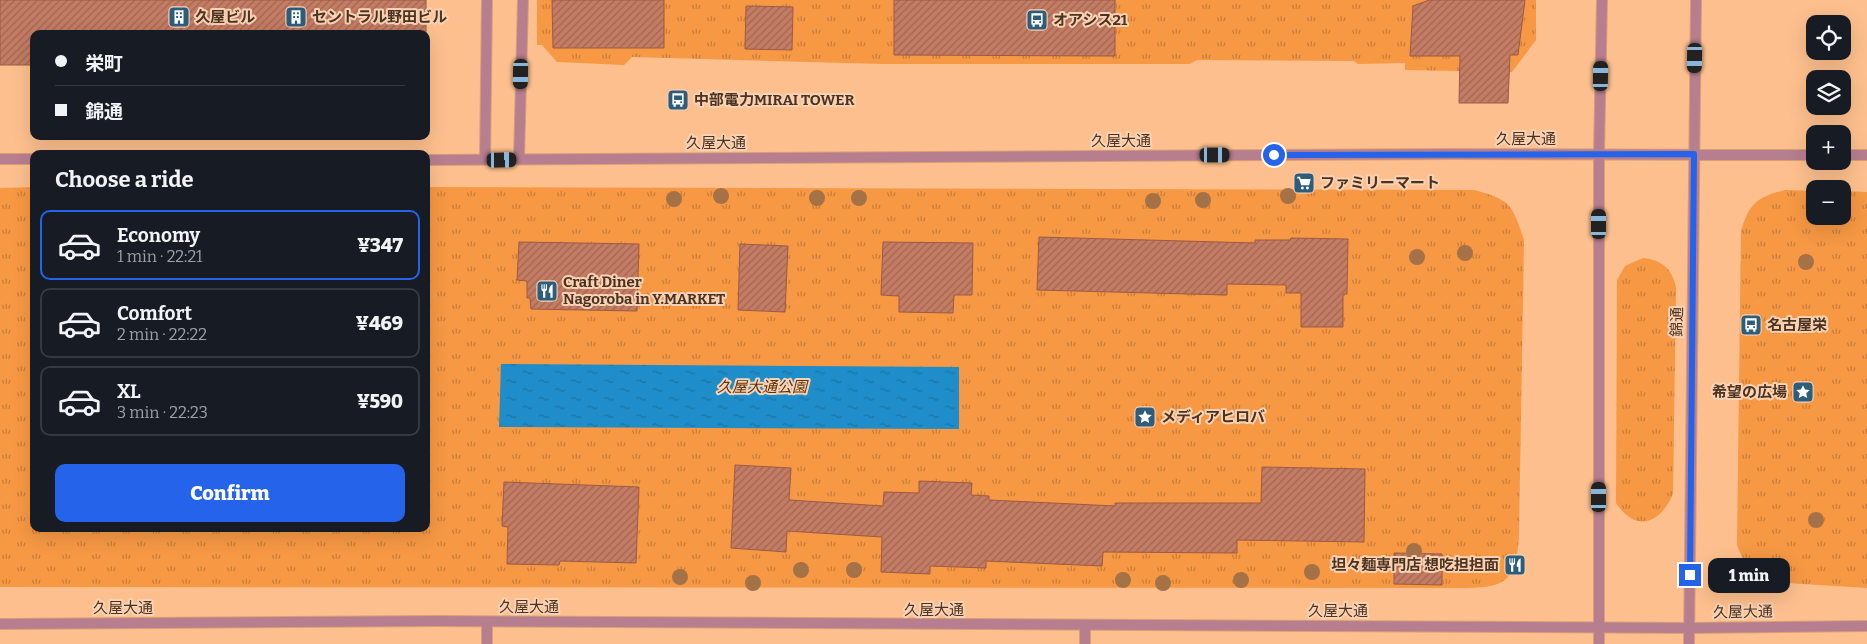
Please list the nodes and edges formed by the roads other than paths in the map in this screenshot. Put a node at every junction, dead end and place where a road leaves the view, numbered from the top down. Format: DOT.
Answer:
graph roads {
  1 [pos="487,0"];
  2 [pos="523,0"];
  3 [pos="1602,0"];
  4 [pos="1696,0"];
  5 [pos="1599,153"];
  6 [pos="1694,154"];
  7 [pos="1806,154"];
  8 [pos="1851,155"];
  9 [pos="1867,155"];
  10 [pos="0,159"];
  11 [pos="30,159"];
  12 [pos="519,159"];
  13 [pos="430,160"];
  14 [pos="485,160"];
  15 [pos="487,622"];
  16 [pos="0,624"];
  17 [pos="1086,626"];
  18 [pos="1599,626"];
  19 [pos="1867,626"];
  20 [pos="1690,628"];
  21 [pos="487,644"];
  22 [pos="1086,644"];
  23 [pos="1599,644"];
  24 [pos="1689,644"];
  1 -- 14 [label="street"];
  2 -- 12 [label="street"];
  3 -- 5 [label="street"];
  4 -- 6 [label="street, 錦通"];
  5 -- 6 [label="street, 久屋大通"];
  5 -- 12 [label="street, 久屋大通"];
  5 -- 18 [label="street"];
  6 -- 7 [label="street, 久屋大通"];
  6 -- 20 [label="street, 錦通"];
  8 -- 9 [label="street"];
  10 -- 11 [label="street"];
  12 -- 14 [label="street, 久屋大通"];
  13 -- 14 [label="street, 久屋大通"];
  15 -- 16 [label="street, 久屋大通"];
  15 -- 17 [label="street, 久屋大通"];
  15 -- 21 [label="street"];
  17 -- 18 [label="street, 久屋大通"];
  17 -- 22 [label="street"];
  18 -- 20 [label="street, 久屋大通"];
  18 -- 23 [label="street"];
  19 -- 20 [label="street, 久屋大通"];
  20 -- 24 [label="street, 錦通"];
}
